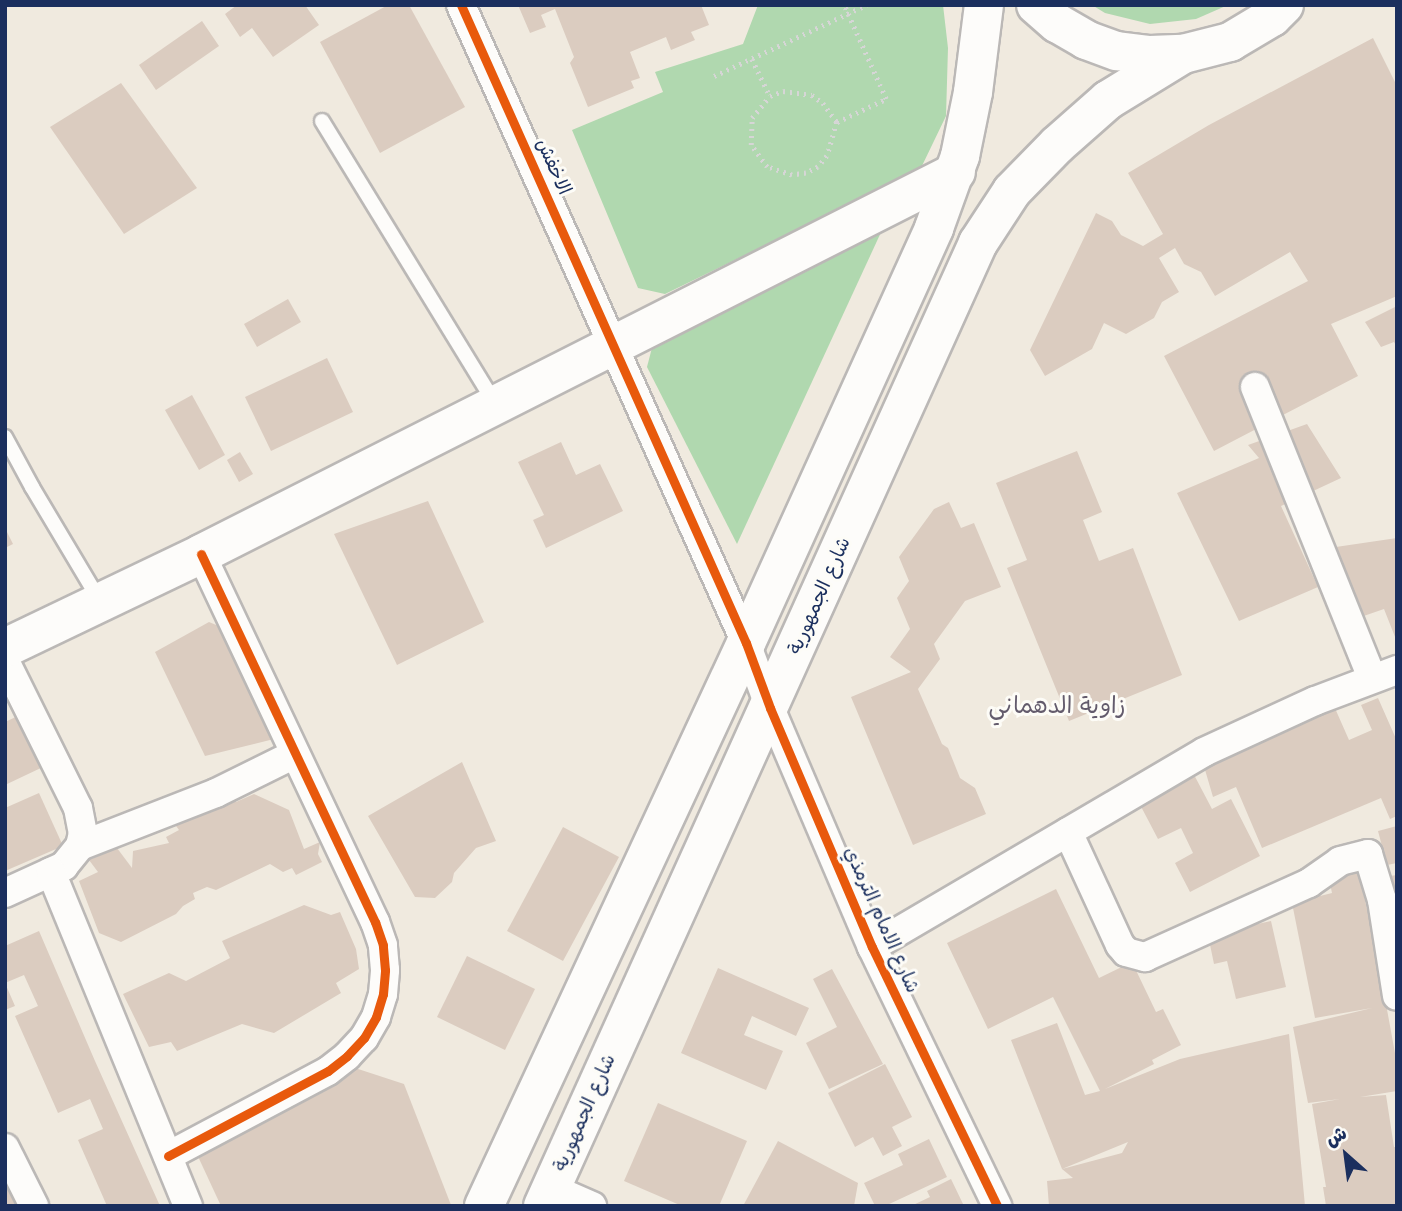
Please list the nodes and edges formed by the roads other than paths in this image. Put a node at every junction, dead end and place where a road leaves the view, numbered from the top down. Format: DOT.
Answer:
graph roads {
  1 [pos="461,5"];
  2 [pos="984,5"];
  3 [pos="1036,5"];
  4 [pos="1315,5"];
  5 [pos="1278,11"];
  6 [pos="1183,54"];
  7 [pos="322,121"];
  8 [pos="956,172"];
  9 [pos="614,343"];
  10 [pos="1255,387"];
  11 [pos="495,404"];
  12 [pos="5,437"];
  13 [pos="201,554"];
  14 [pos="101,602"];
  15 [pos="746,643"];
  16 [pos="5,648"];
  17 [pos="5,661"];
  18 [pos="1384,674"];
  19 [pos="770,708"];
  20 [pos="295,754"];
  21 [pos="1068,832"];
  22 [pos="80,846"];
  23 [pos="51,872"];
  24 [pos="5,893"];
  25 [pos="872,947"];
  26 [pos="1397,996"];
  27 [pos="5,1148"];
  28 [pos="168,1156"];
  29 [pos="547,1197"];
  30 [pos="34,1206"];
  31 [pos="188,1206"];
  32 [pos="484,1206"];
  33 [pos="592,1206"];
  34 [pos="997,1206"];
  1 -- 9 [label="street, الاخفش"];
  2 -- 8 [label="main road"];
  3 -- 6 [label="main road"];
  4 -- 5 [label="main road"];
  5 -- 6 [label="main road"];
  6 -- 19 [label="main road, شارع الجمهورية"];
  7 -- 11 [label="lane"];
  8 -- 9 [label="main road"];
  8 -- 15 [label="main road"];
  9 -- 11 [label="main road"];
  9 -- 15 [label="street, الاخفش"];
  10 -- 18 [label="street"];
  11 -- 13 [label="main road"];
  12 -- 14 [label="lane"];
  13 -- 14 [label="main road"];
  13 -- 20 [label="street"];
  14 -- 16 [label="main road"];
  15 -- 19 [label="street, شارع الامام الترمذي"];
  15 -- 32 [label="main road"];
  17 -- 22 [label="street"];
  18 -- 21 [label="street"];
  19 -- 25 [label="street, شارع الامام الترمذي"];
  19 -- 29 [label="main road, شارع الجمهورية"];
  20 -- 22 [label="street"];
  20 -- 28 [label="street"];
  21 -- 25 [label="street"];
  21 -- 26 [label="street"];
  22 -- 23 [label="street"];
  23 -- 24 [label="street"];
  23 -- 28 [label="street"];
  25 -- 34 [label="street, شارع الامام الترمذي"];
  27 -- 30 [label="street"];
  28 -- 31 [label="street"];
  29 -- 33 [label="street"];
}
